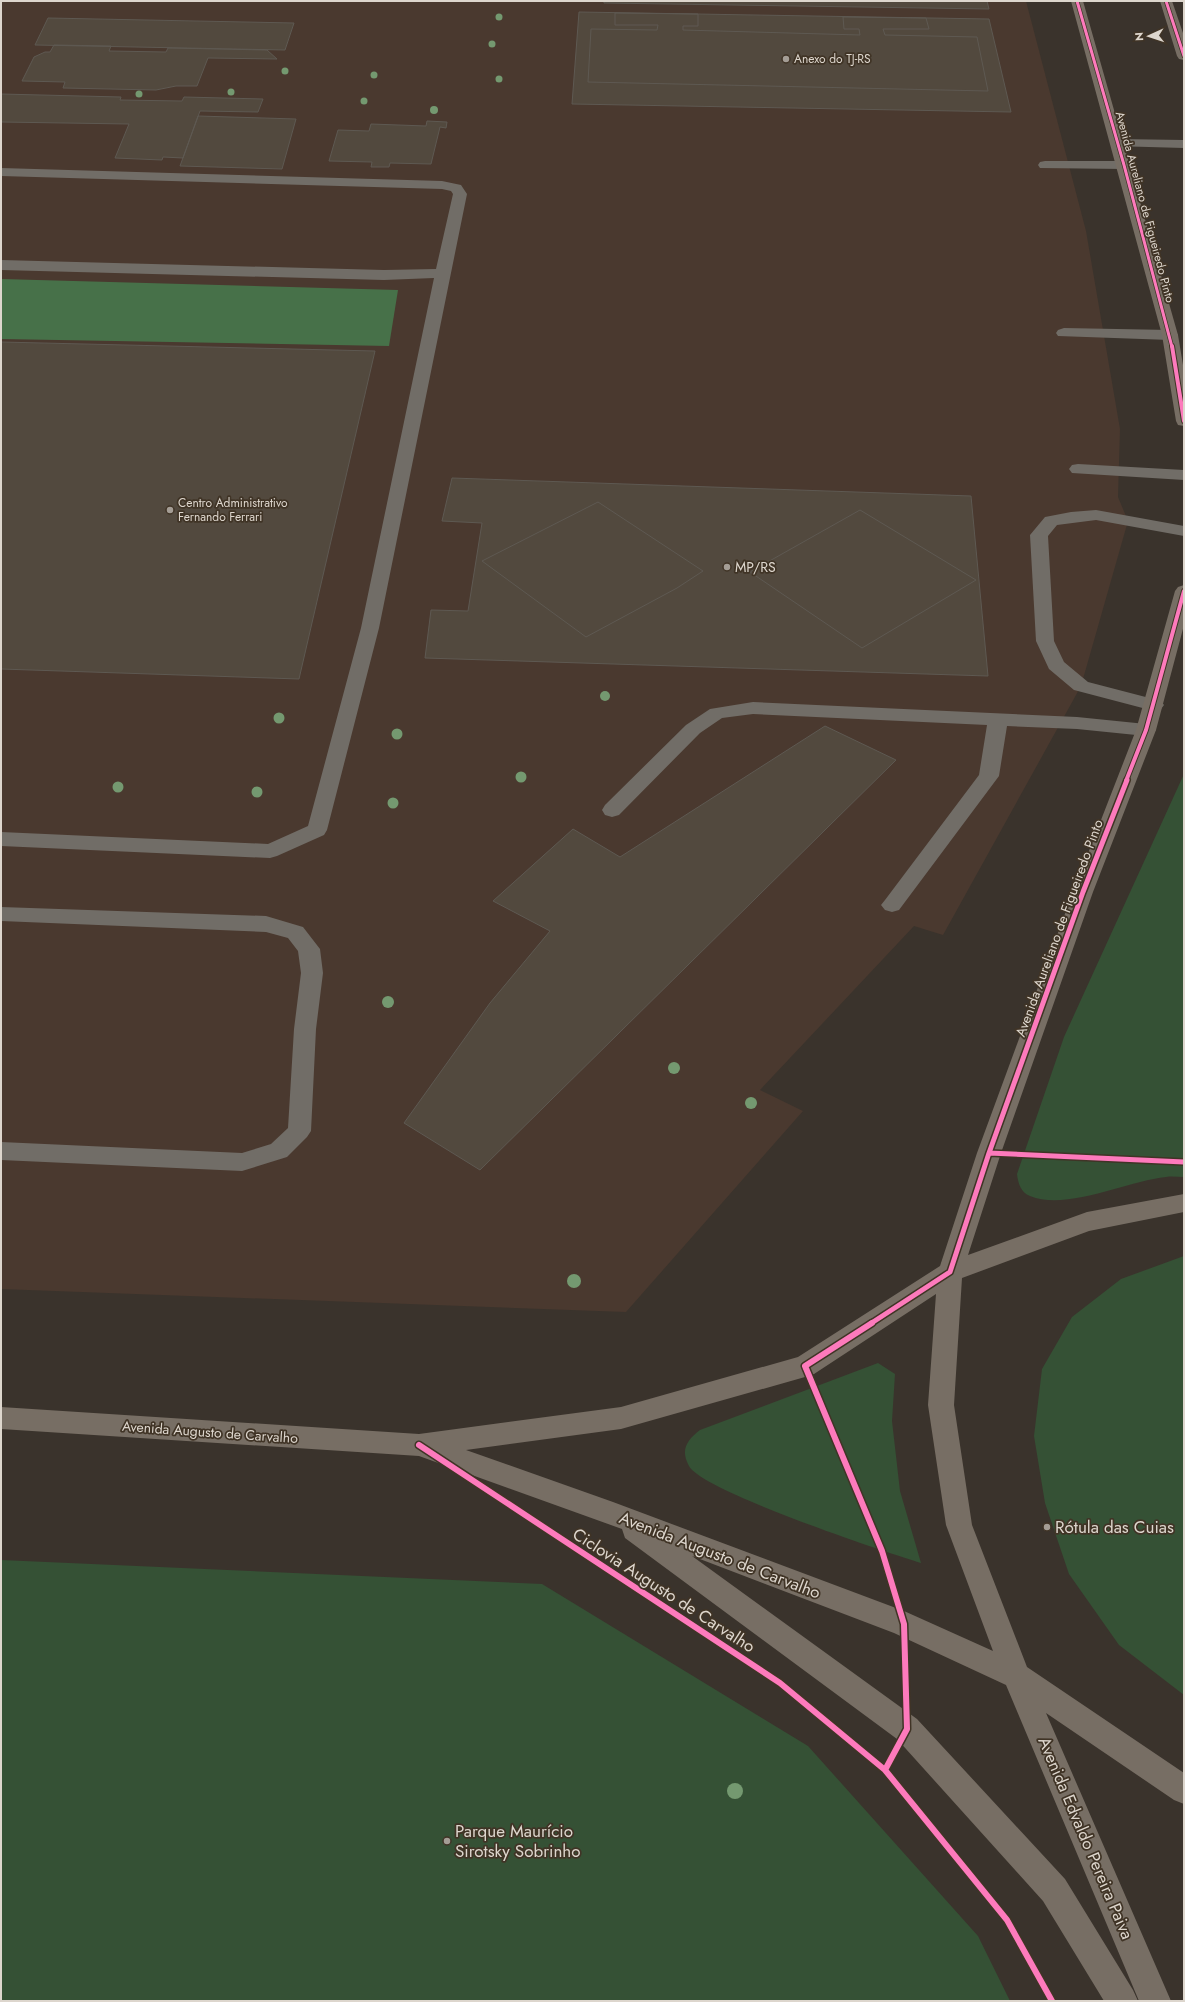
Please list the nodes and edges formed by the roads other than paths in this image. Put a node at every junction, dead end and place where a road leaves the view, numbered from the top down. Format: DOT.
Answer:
graph roads {
  1 [pos="1077,1"];
  2 [pos="1166,1"];
  3 [pos="1184,56"];
  4 [pos="1118,143"];
  5 [pos="1184,144"];
  6 [pos="1045,164"];
  7 [pos="1124,165"];
  8 [pos="1,172"];
  9 [pos="1,265"];
  10 [pos="443,273"];
  11 [pos="1064,334"];
  12 [pos="1170,334"];
  13 [pos="1184,421"];
  14 [pos="1078,469"];
  15 [pos="1184,475"];
  16 [pos="1184,531"];
  17 [pos="1184,591"];
  18 [pos="1154,705"];
  19 [pos="998,719"];
  20 [pos="1146,730"];
  21 [pos="612,810"];
  22 [pos="1,839"];
  23 [pos="892,905"];
  24 [pos="1,914"];
  25 [pos="1,1151"];
  26 [pos="1184,1203"];
  27 [pos="950,1272"];
  28 [pos="1,1418"];
  29 [pos="419,1445"];
  30 [pos="613,1514"];
  31 [pos="1016,1676"];
  32 [pos="1184,1790"];
  33 [pos="1122,2001"];
  34 [pos="1155,2001"];
  1 -- 4 [label="main road, Avenida Aureliano de Figueiredo Pinto"];
  2 -- 3 [label="main road"];
  4 -- 5 [label="street"];
  4 -- 7 [label="main road, Avenida Aureliano de Figueiredo Pinto"];
  6 -- 7 [label="street"];
  7 -- 12 [label="main road, Avenida Aureliano de Figueiredo Pinto"];
  8 -- 10 [label="street"];
  9 -- 10 [label="street"];
  10 -- 22 [label="street"];
  11 -- 12 [label="street"];
  12 -- 13 [label="main road, Avenida Aureliano de Figueiredo Pinto"];
  14 -- 15 [label="street"];
  16 -- 18 [label="street"];
  17 -- 18 [label="main road, Avenida Aureliano de Figueiredo Pinto"];
  18 -- 20 [label="main road, Avenida Aureliano de Figueiredo Pinto"];
  19 -- 20 [label="street"];
  19 -- 21 [label="street"];
  19 -- 23 [label="street"];
  20 -- 27 [label="main road, Avenida Aureliano de Figueiredo Pinto"];
  24 -- 25 [label="street"];
  26 -- 27 [label="main road, Avenida Augusto de Carvalho"];
  27 -- 29 [label="main road, Avenida Augusto de Carvalho"];
  27 -- 31 [label="main road, Avenida Edvaldo Pereira Paiva"];
  28 -- 29 [label="main road, Avenida Augusto de Carvalho"];
  29 -- 30 [label="main road, Avenida Augusto de Carvalho"];
  30 -- 31 [label="main road, Avenida Augusto de Carvalho"];
  30 -- 33 [label="main road"];
  31 -- 32 [label="main road"];
  31 -- 34 [label="main road, Avenida Edvaldo Pereira Paiva"];
}
